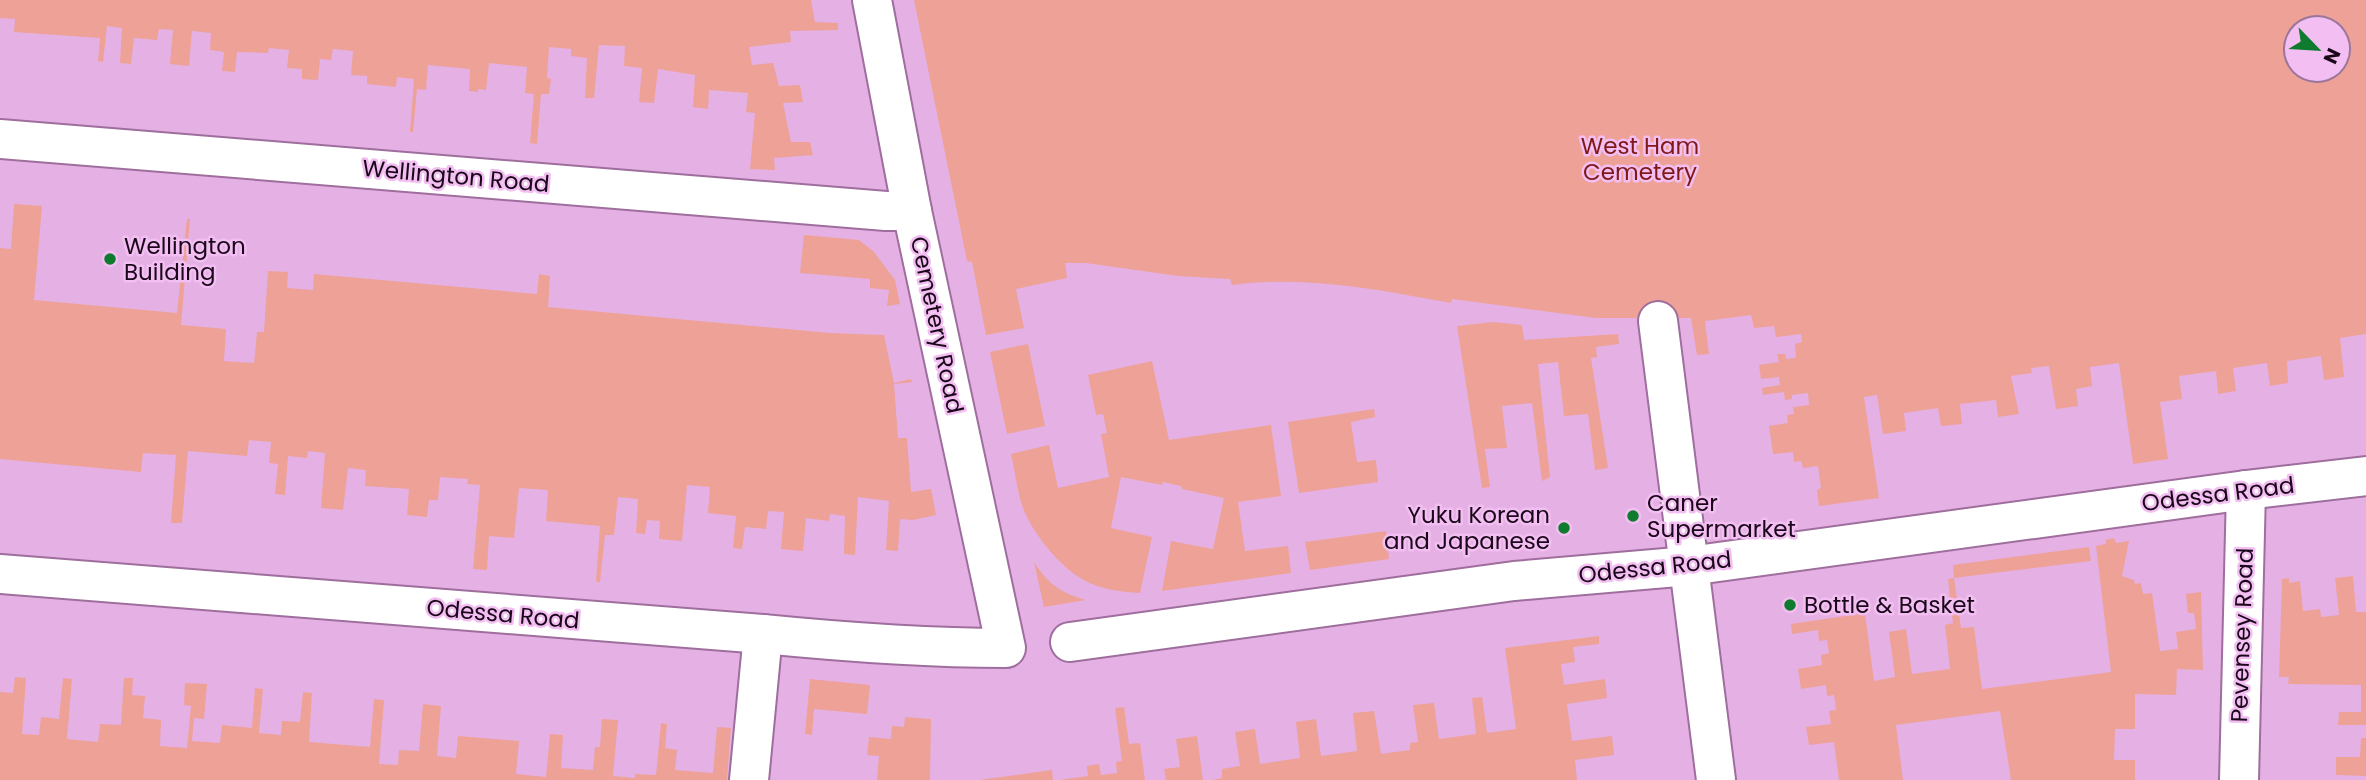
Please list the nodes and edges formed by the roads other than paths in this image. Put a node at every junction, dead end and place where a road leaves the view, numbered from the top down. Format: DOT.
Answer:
graph roads {
  1 [pos="872,0"];
  2 [pos="0,139"];
  3 [pos="912,211"];
  4 [pos="1658,321"];
  5 [pos="2366,476"];
  6 [pos="2246,490"];
  7 [pos="1689,566"];
  8 [pos="0,574"];
  9 [pos="763,634"];
  10 [pos="1070,642"];
  11 [pos="1006,648"];
  12 [pos="749,780"];
  13 [pos="1716,780"];
  14 [pos="2239,780"];
  1 -- 3 [label="street, Cemetery Road"];
  2 -- 3 [label="street, Wellington Road"];
  3 -- 11 [label="street, Cemetery Road"];
  4 -- 7 [label="street"];
  5 -- 6 [label="street, Odessa Road"];
  6 -- 7 [label="street, Odessa Road"];
  6 -- 14 [label="street, Pevensey Road"];
  7 -- 10 [label="street, Odessa Road"];
  7 -- 13 [label="street"];
  8 -- 9 [label="street, Odessa Road"];
  9 -- 11 [label="street, Odessa Road"];
  9 -- 12 [label="street"];
}
